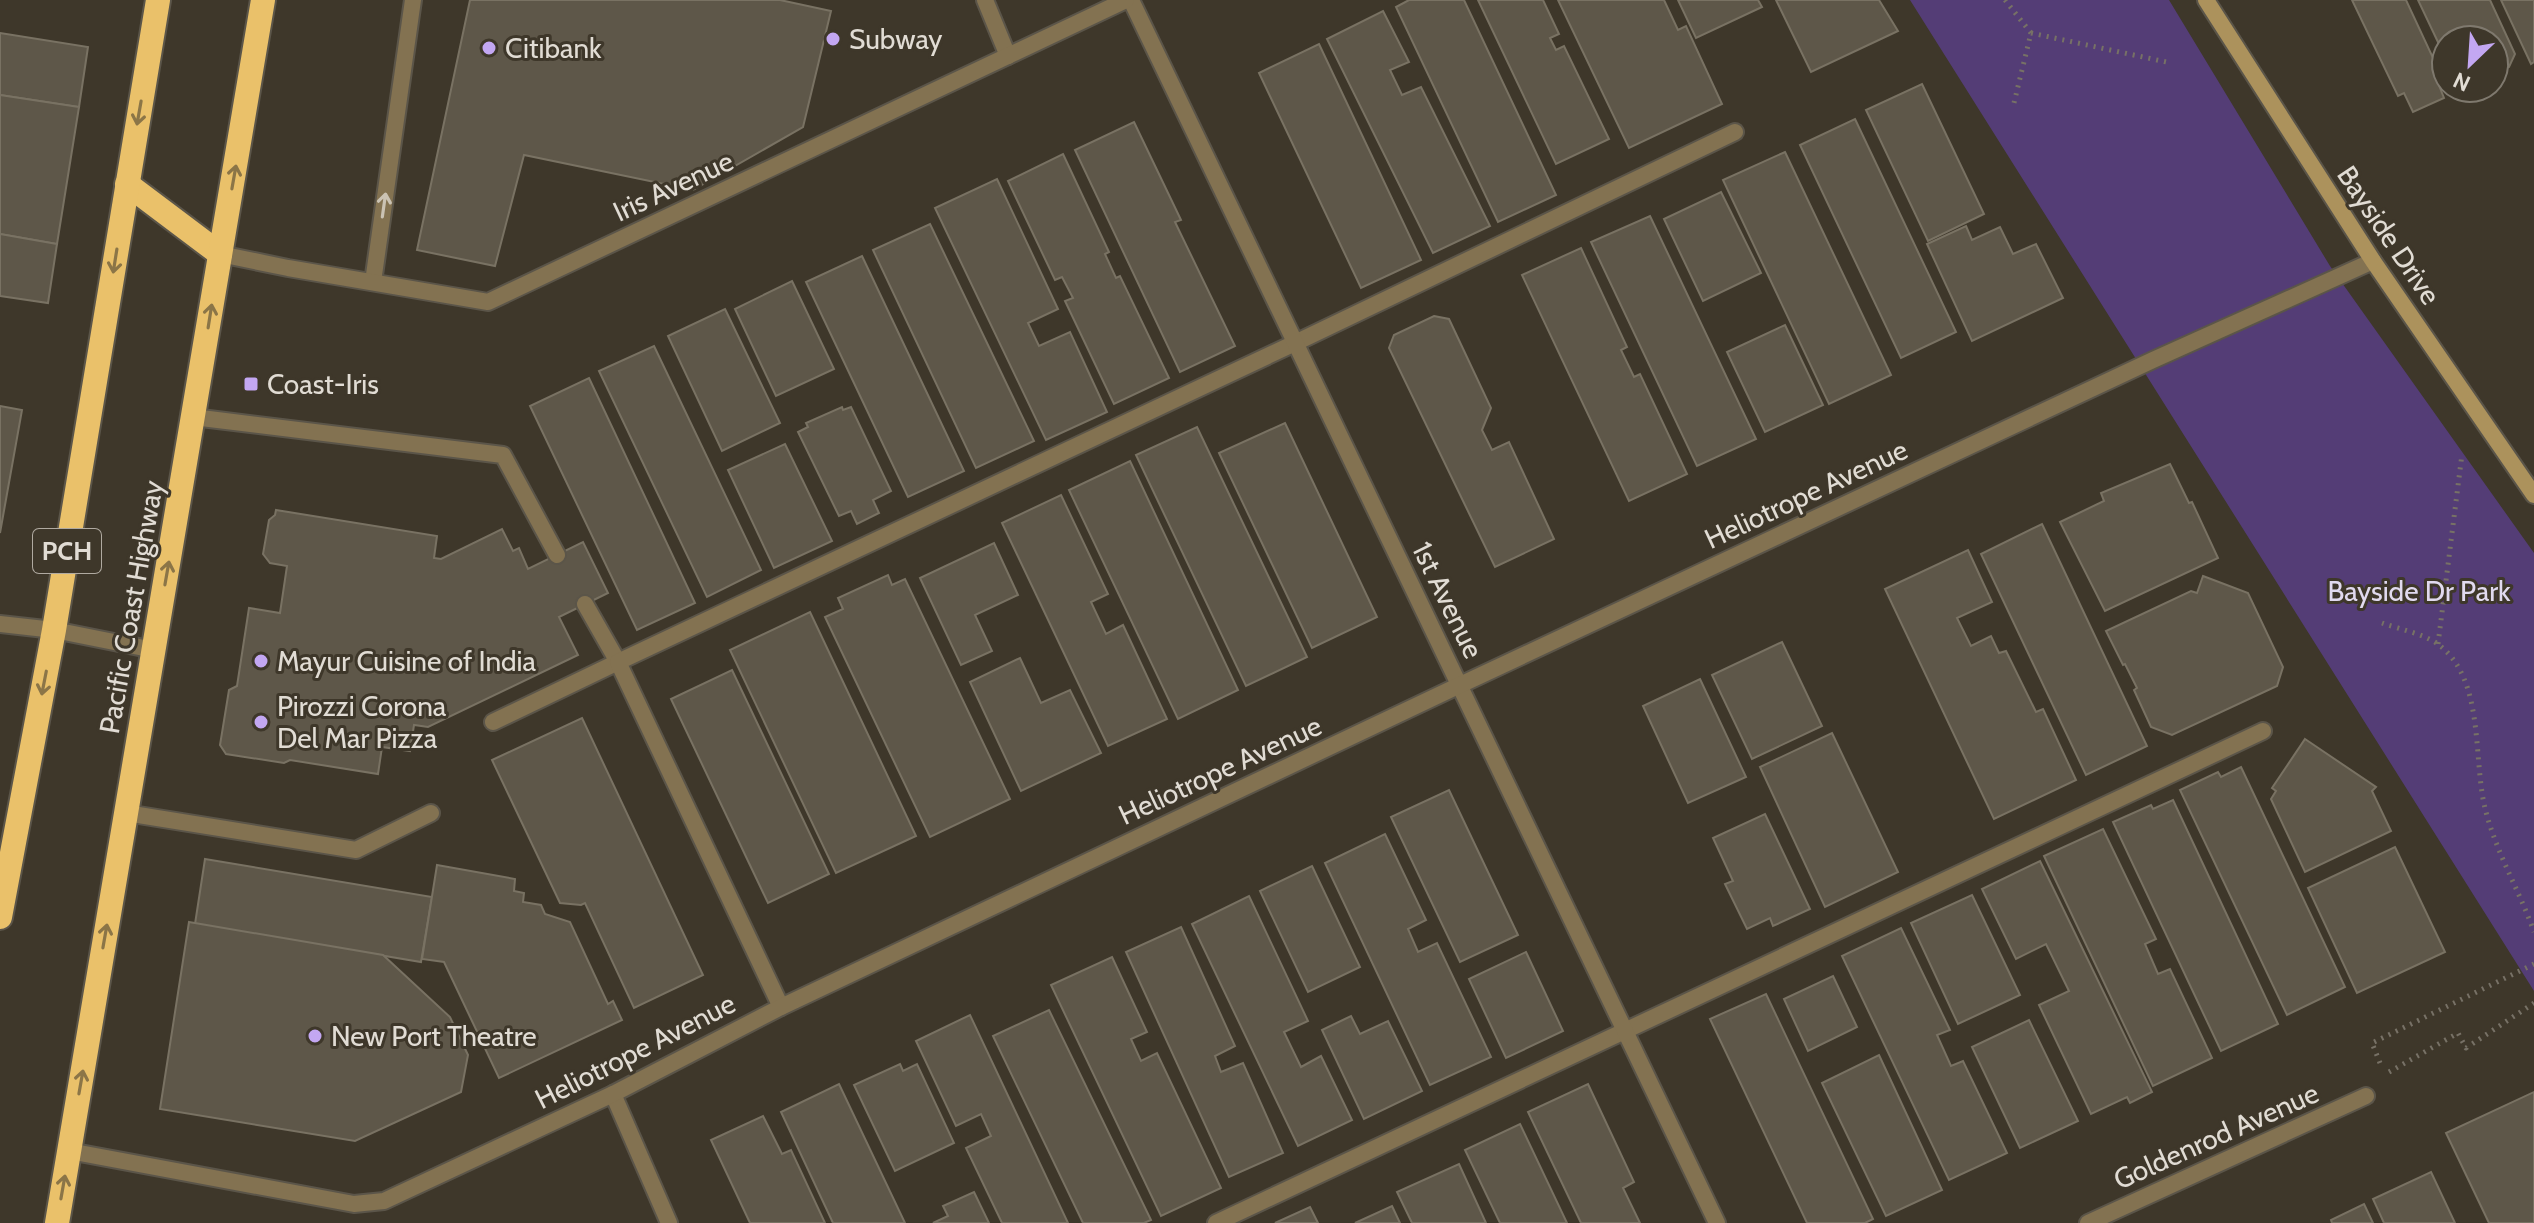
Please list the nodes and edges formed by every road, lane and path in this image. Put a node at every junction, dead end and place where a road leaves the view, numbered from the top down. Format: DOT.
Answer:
graph roads {
  1 [pos="158,0"];
  2 [pos="263,0"];
  3 [pos="413,0"];
  4 [pos="985,0"];
  5 [pos="1128,0"];
  6 [pos="2005,0"];
  7 [pos="2206,0"];
  8 [pos="2031,33"];
  9 [pos="1008,56"];
  10 [pos="2171,63"];
  11 [pos="2014,103"];
  12 [pos="1735,132"];
  13 [pos="127,184"];
  14 [pos="220,254"];
  15 [pos="2373,261"];
  16 [pos="373,282"];
  17 [pos="1295,343"];
  18 [pos="2470,403"];
  19 [pos="193,417"];
  20 [pos="2534,495"];
  21 [pos="557,555"];
  22 [pos="585,604"];
  23 [pos="2382,623"];
  24 [pos="0,624"];
  25 [pos="54,630"];
  26 [pos="2438,644"];
  27 [pos="154,650"];
  28 [pos="618,662"];
  29 [pos="1460,685"];
  30 [pos="493,722"];
  31 [pos="2263,731"];
  32 [pos="126,813"];
  33 [pos="431,813"];
  34 [pos="0,917"];
  35 [pos="2534,932"];
  36 [pos="2534,964"];
  37 [pos="2534,1003"];
  38 [pos="781,1007"];
  39 [pos="1624,1031"];
  40 [pos="2391,1033"];
  41 [pos="2385,1074"];
  42 [pos="613,1094"];
  43 [pos="2366,1096"];
  44 [pos="69,1151"];
  45 [pos="57,1223"];
  46 [pos="668,1223"];
  47 [pos="1216,1223"];
  48 [pos="1717,1223"];
  49 [pos="2088,1223"];
  1 -- 13 [label="highway, PCH, one-way"];
  14 -- 2 [label="highway, Pacific Coast Highway, one-way"];
  16 -- 3 [label="street, one-way"];
  4 -- 9 [label="street"];
  5 -- 9 [label="street, Iris Avenue"];
  5 -- 17 [label="street, 1st Avenue"];
  6 -- 8 [label="path"];
  7 -- 15 [label="main road, Bayside Drive"];
  8 -- 10 [label="path"];
  8 -- 11 [label="path"];
  9 -- 16 [label="street, Iris Avenue"];
  12 -- 17 [label="street"];
  13 -- 14 [label="highway"];
  13 -- 25 [label="highway, PCH, one-way"];
  14 -- 16 [label="street, Iris Avenue"];
  19 -- 14 [label="highway, Pacific Coast Highway, one-way"];
  15 -- 18 [label="main road, Bayside Drive"];
  15 -- 29 [label="street, Heliotrope Avenue"];
  17 -- 28 [label="street"];
  17 -- 29 [label="street, 1st Avenue"];
  18 -- 20 [label="main road, Bayside Drive"];
  18 -- 26 [label="path"];
  19 -- 21 [label="street"];
  27 -- 19 [label="highway, Pacific Coast Highway, one-way"];
  22 -- 28 [label="street"];
  23 -- 26 [label="path"];
  24 -- 25 [label="street"];
  25 -- 27 [label="street"];
  25 -- 34 [label="highway, PCH, one-way"];
  26 -- 35 [label="path"];
  27 -- 32 [label="highway, Pacific Coast Highway"];
  28 -- 30 [label="street"];
  28 -- 38 [label="street"];
  29 -- 38 [label="street, Heliotrope Avenue"];
  29 -- 39 [label="street, 1st Avenue"];
  31 -- 39 [label="street"];
  32 -- 33 [label="street"];
  44 -- 32 [label="highway, Pacific Coast Highway, one-way"];
  36 -- 40 [label="path"];
  37 -- 41 [label="path"];
  38 -- 42 [label="street, Heliotrope Avenue"];
  39 -- 47 [label="street"];
  39 -- 48 [label="street, 1st Avenue"];
  42 -- 44 [label="street, Heliotrope Avenue"];
  42 -- 46 [label="street"];
  43 -- 49 [label="street, Goldenrod Avenue"];
  45 -- 44 [label="highway, Pacific Coast Highway, one-way"];
}
